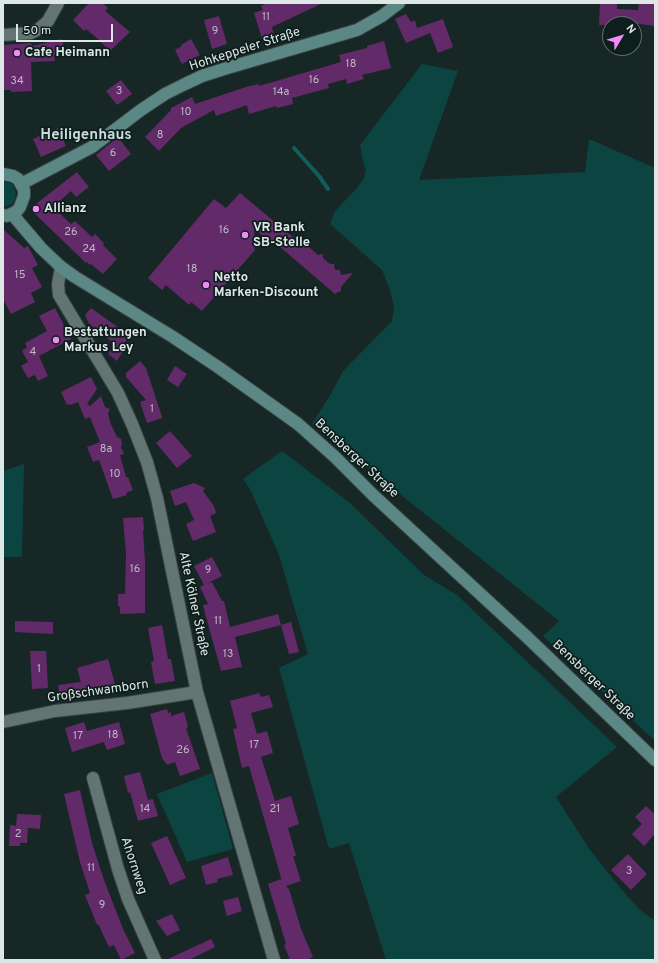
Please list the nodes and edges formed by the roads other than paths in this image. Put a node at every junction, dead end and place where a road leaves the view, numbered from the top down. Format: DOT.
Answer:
graph roads {
  1 [pos="58,3"];
  2 [pos="399,3"];
  3 [pos="3,35"];
  4 [pos="3,174"];
  5 [pos="21,184"];
  6 [pos="8,214"];
  7 [pos="61,267"];
  8 [pos="197,692"];
  9 [pos="3,722"];
  10 [pos="655,760"];
  11 [pos="92,778"];
  12 [pos="155,960"];
  13 [pos="274,960"];
  1 -- 3 [label="street"];
  2 -- 5 [label="main road, Hohkeppeler Straße"];
  4 -- 5 [label="main road"];
  5 -- 6 [label="main road"];
  6 -- 7 [label="main road, Bensberger Straße"];
  7 -- 8 [label="street, Alte Kölner Straße"];
  7 -- 10 [label="main road, Bensberger Straße"];
  8 -- 9 [label="street, Großschwamborn"];
  8 -- 13 [label="street, Alte Kölner Straße"];
  11 -- 12 [label="street, Ahornweg"];
}
